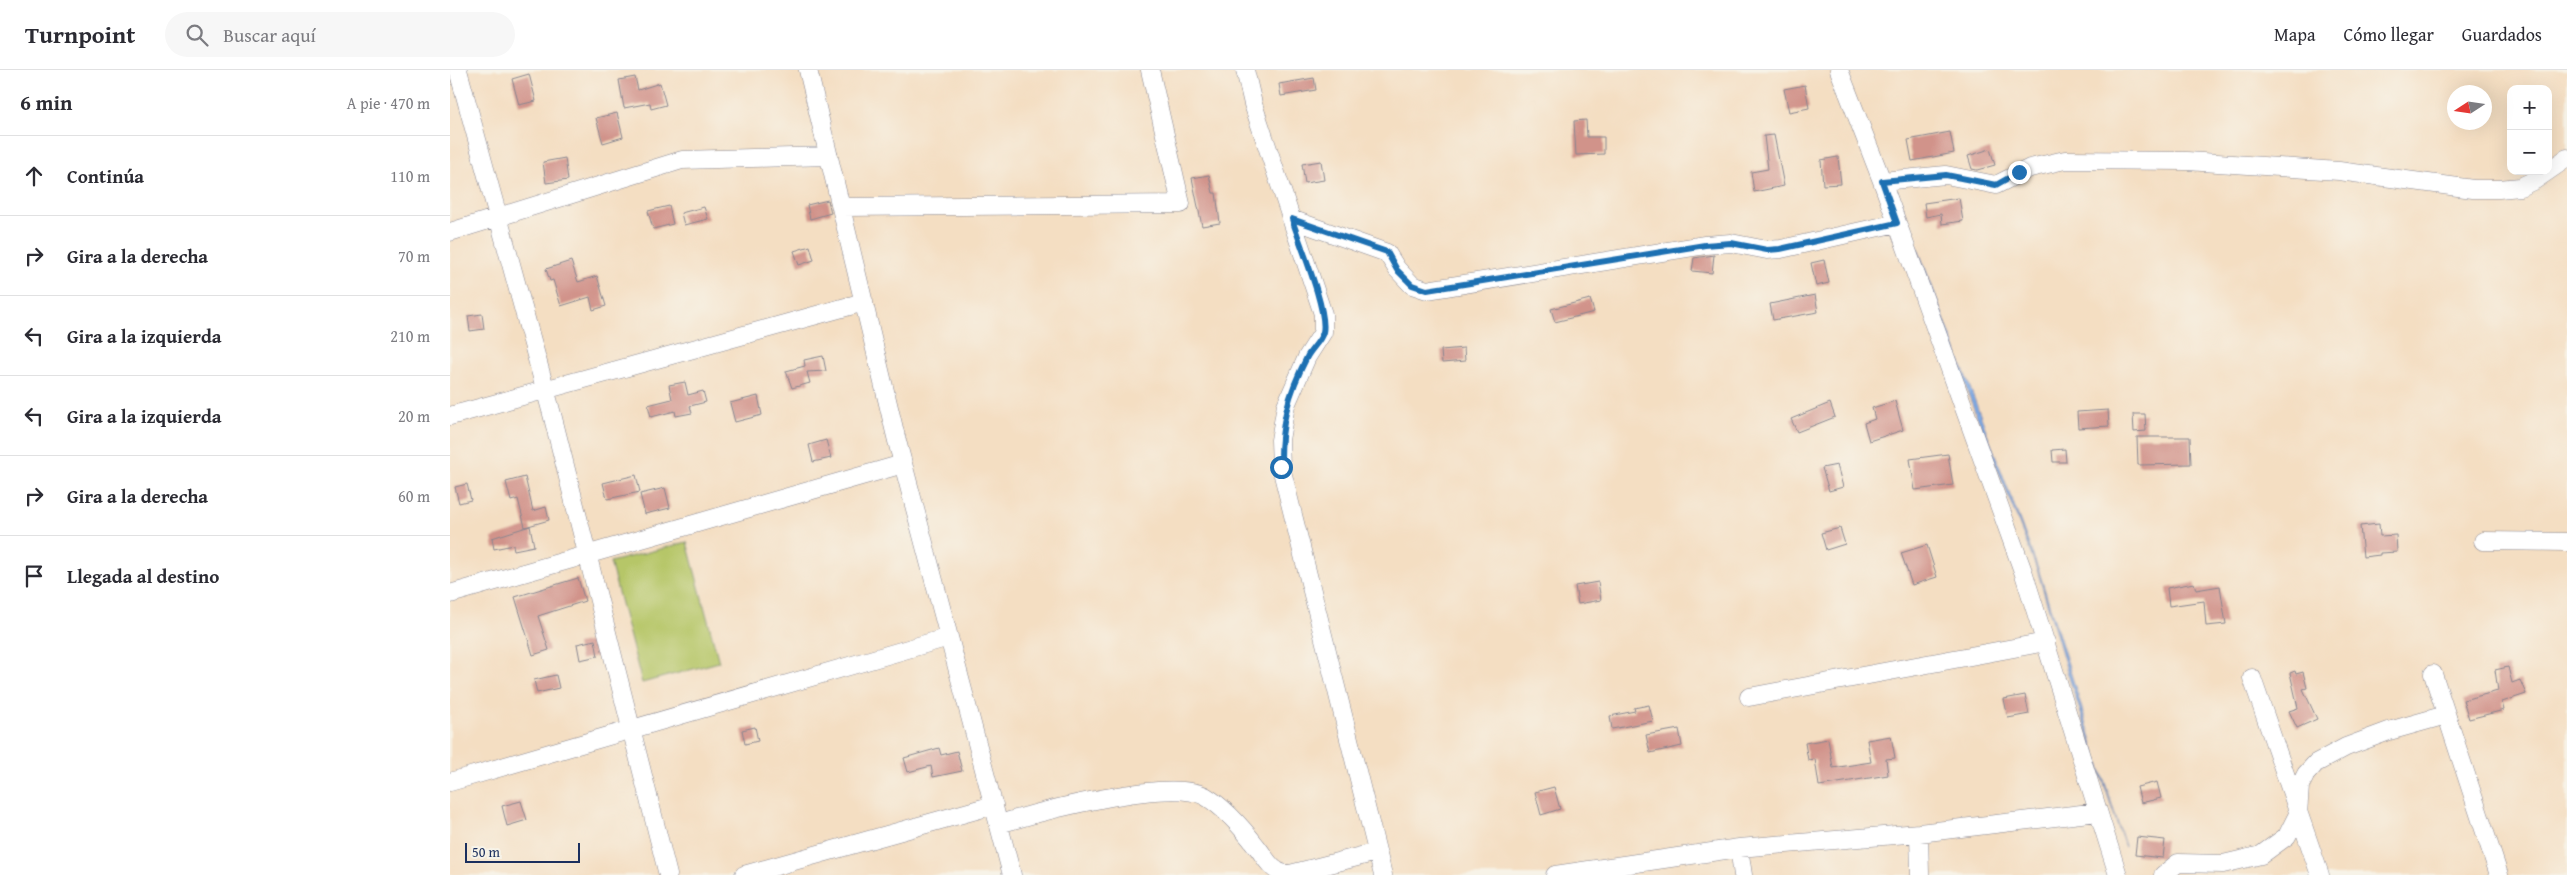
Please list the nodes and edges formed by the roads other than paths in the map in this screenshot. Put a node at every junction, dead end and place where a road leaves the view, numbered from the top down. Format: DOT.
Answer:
graph roads {
  1 [pos="458,70"];
  2 [pos="808,70"];
  3 [pos="1150,70"];
  4 [pos="1245,70"];
  5 [pos="1839,70"];
  6 [pos="829,156"];
  7 [pos="2567,158"];
  8 [pos="1882,181"];
  9 [pos="841,207"];
  10 [pos="499,219"];
  11 [pos="1292,219"];
  12 [pos="1897,223"];
  13 [pos="450,232"];
  14 [pos="864,302"];
  15 [pos="545,390"];
  16 [pos="450,416"];
  17 [pos="903,464"];
  18 [pos="2483,541"];
  19 [pos="2567,542"];
  20 [pos="587,555"];
  21 [pos="450,594"];
  22 [pos="949,637"];
  23 [pos="2046,642"];
  24 [pos="2433,674"];
  25 [pos="2252,678"];
  26 [pos="1749,697"];
  27 [pos="2446,715"];
  28 [pos="631,728"];
  29 [pos="450,782"];
  30 [pos="994,805"];
  31 [pos="2098,812"];
  32 [pos="2298,814"];
  33 [pos="999,824"];
  34 [pos="1918,833"];
  35 [pos="1739,848"];
  36 [pos="1377,852"];
  37 [pos="1560,874"];
  38 [pos="668,875"];
  39 [pos="744,875"];
  40 [pos="1012,875"];
  41 [pos="1383,875"];
  42 [pos="1743,875"];
  43 [pos="1920,875"];
  44 [pos="2118,875"];
  45 [pos="2163,875"];
  46 [pos="2320,875"];
  47 [pos="2499,875"];
  1 -- 10 [label="street"];
  2 -- 6 [label="street"];
  3 -- 9 [label="street"];
  4 -- 11 [label="street"];
  5 -- 8 [label="street"];
  6 -- 9 [label="street"];
  6 -- 10 [label="street"];
  7 -- 8 [label="street"];
  8 -- 12 [label="street"];
  9 -- 14 [label="street"];
  10 -- 13 [label="street"];
  10 -- 15 [label="street"];
  11 -- 12 [label="street"];
  11 -- 36 [label="street"];
  12 -- 23 [label="street"];
  14 -- 15 [label="street"];
  14 -- 17 [label="street"];
  15 -- 16 [label="street"];
  15 -- 20 [label="street"];
  17 -- 20 [label="street"];
  17 -- 22 [label="street"];
  18 -- 19 [label="street"];
  20 -- 21 [label="street"];
  20 -- 28 [label="street"];
  22 -- 28 [label="street"];
  22 -- 30 [label="street"];
  23 -- 26 [label="street"];
  23 -- 31 [label="street"];
  24 -- 27 [label="street"];
  25 -- 32 [label="street"];
  27 -- 32 [label="street"];
  27 -- 47 [label="street"];
  28 -- 29 [label="street"];
  28 -- 38 [label="street"];
  30 -- 33 [label="street"];
  30 -- 39 [label="street"];
  31 -- 34 [label="street"];
  31 -- 44 [label="street"];
  32 -- 45 [label="street"];
  32 -- 46 [label="street"];
  33 -- 36 [label="street"];
  33 -- 40 [label="street"];
  34 -- 35 [label="street"];
  34 -- 43 [label="street"];
  35 -- 37 [label="street"];
  35 -- 42 [label="street"];
  36 -- 41 [label="street"];
}
